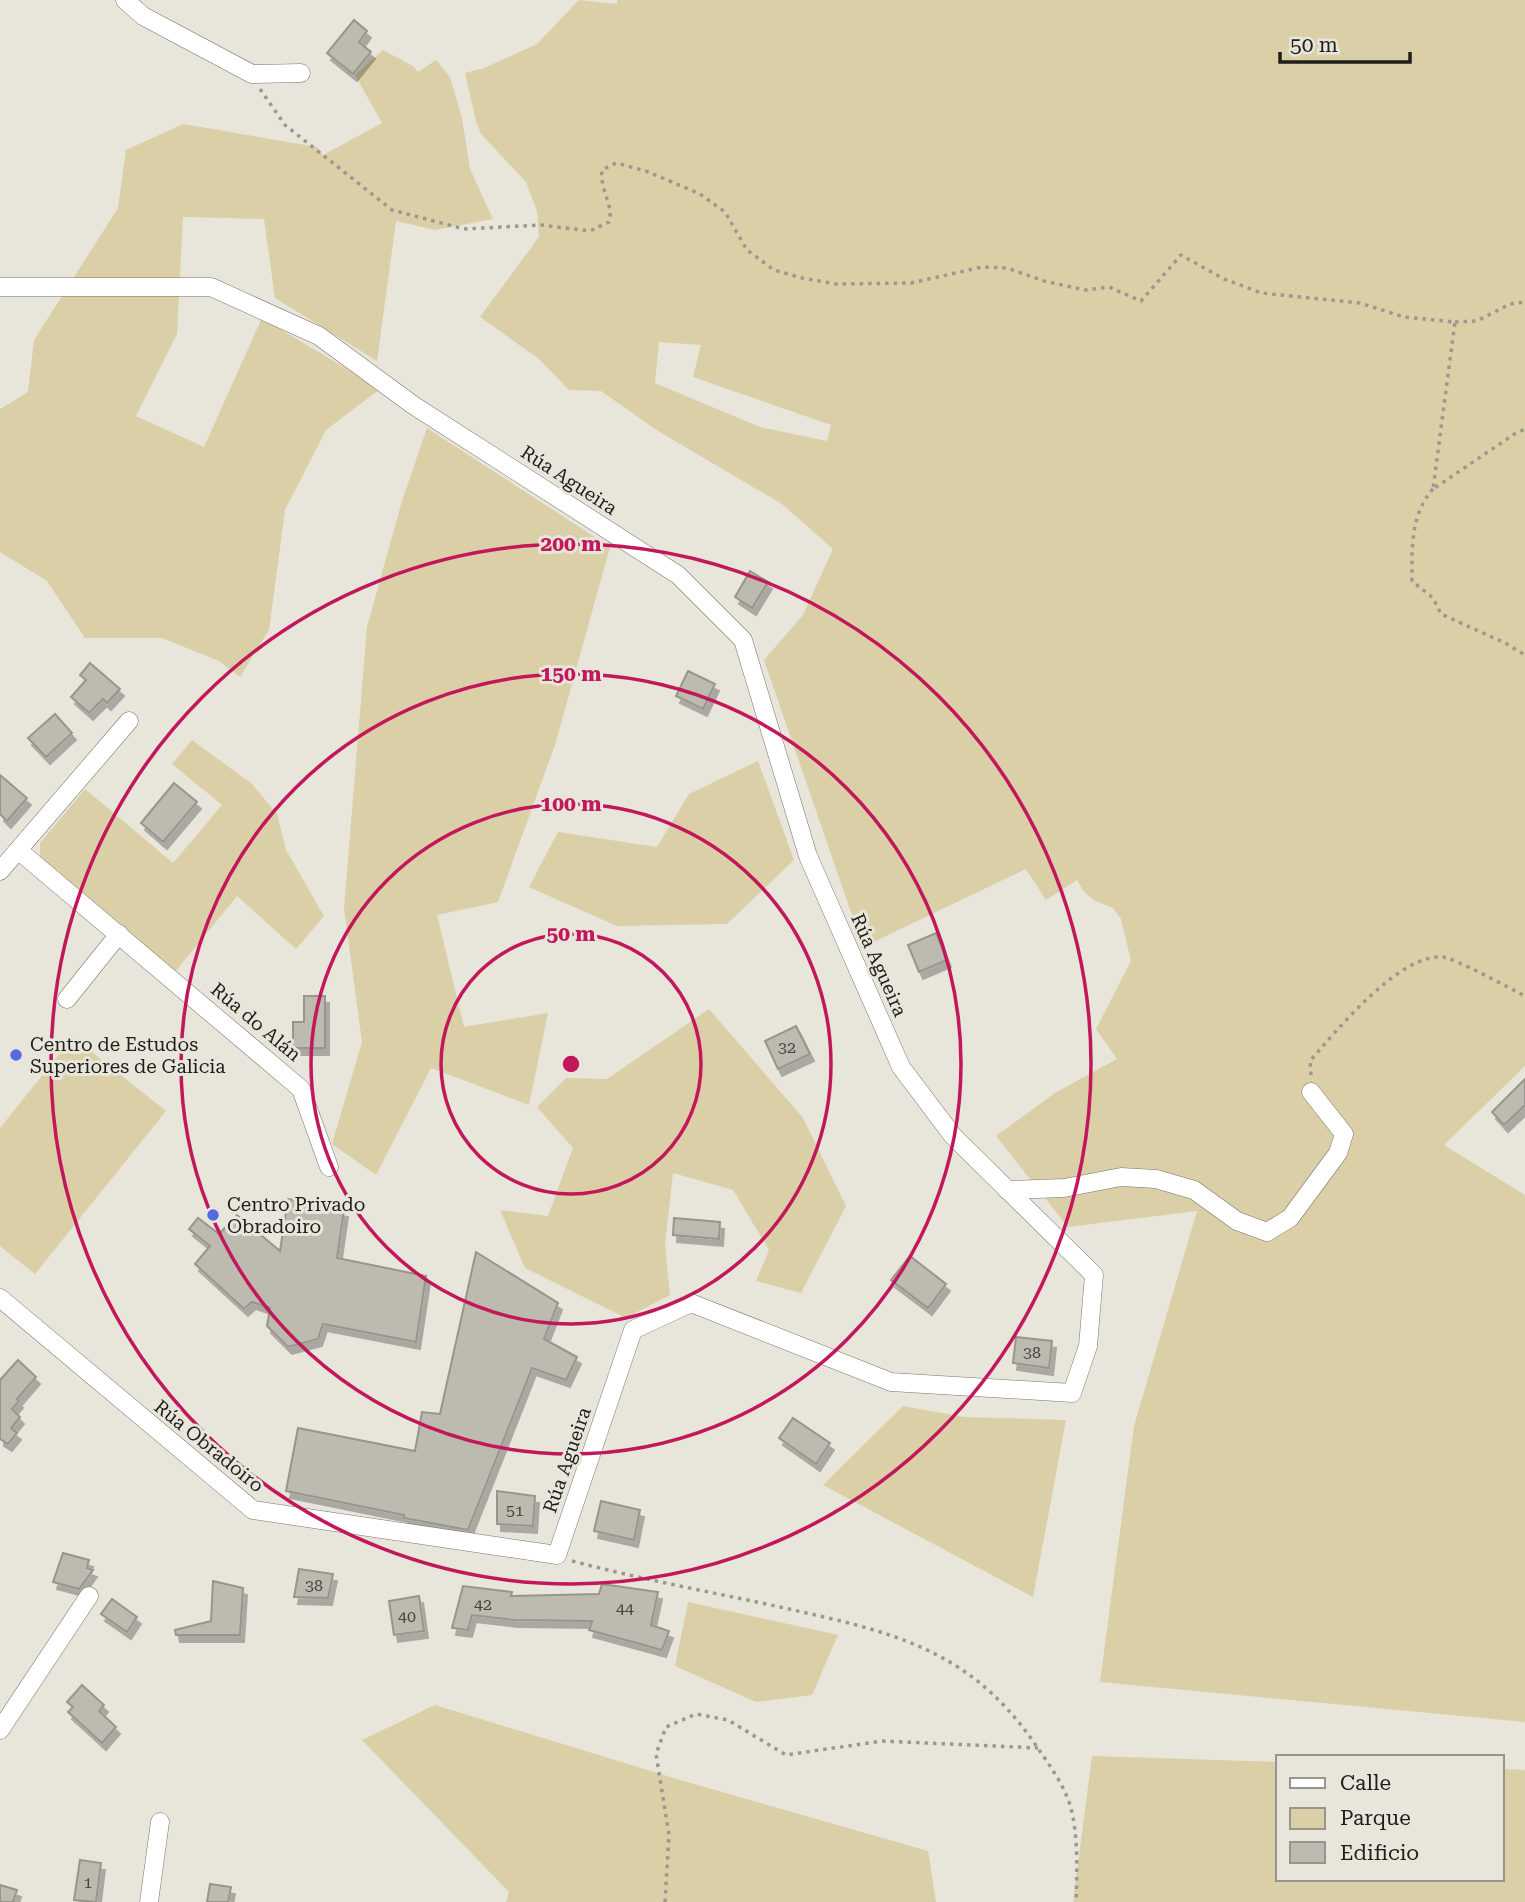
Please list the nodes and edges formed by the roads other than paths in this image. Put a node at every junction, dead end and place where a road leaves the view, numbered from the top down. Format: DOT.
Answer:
graph roads {
  1 [pos="125,0"];
  2 [pos="301,73"];
  3 [pos="0,287"];
  4 [pos="129,720"];
  5 [pos="18,850"];
  6 [pos="0,871"];
  7 [pos="119,934"];
  8 [pos="67,999"];
  9 [pos="1311,1092"];
  10 [pos="329,1167"];
  11 [pos="1007,1190"];
  12 [pos="0,1298"];
  13 [pos="557,1555"];
  14 [pos="89,1596"];
  15 [pos="0,1730"];
  16 [pos="160,1822"];
  17 [pos="149,1902"];
  1 -- 2 [label="street"];
  3 -- 11 [label="street, Rúa Agueira"];
  4 -- 5 [label="street"];
  5 -- 6 [label="street"];
  5 -- 7 [label="street, Rúa do Alán"];
  7 -- 8 [label="street"];
  7 -- 10 [label="street, Rúa do Alán"];
  9 -- 11 [label="street"];
  11 -- 13 [label="street, Rúa Agueira"];
  12 -- 13 [label="street, Rúa Obradoiro"];
  14 -- 15 [label="street"];
  16 -- 17 [label="street"];
}
